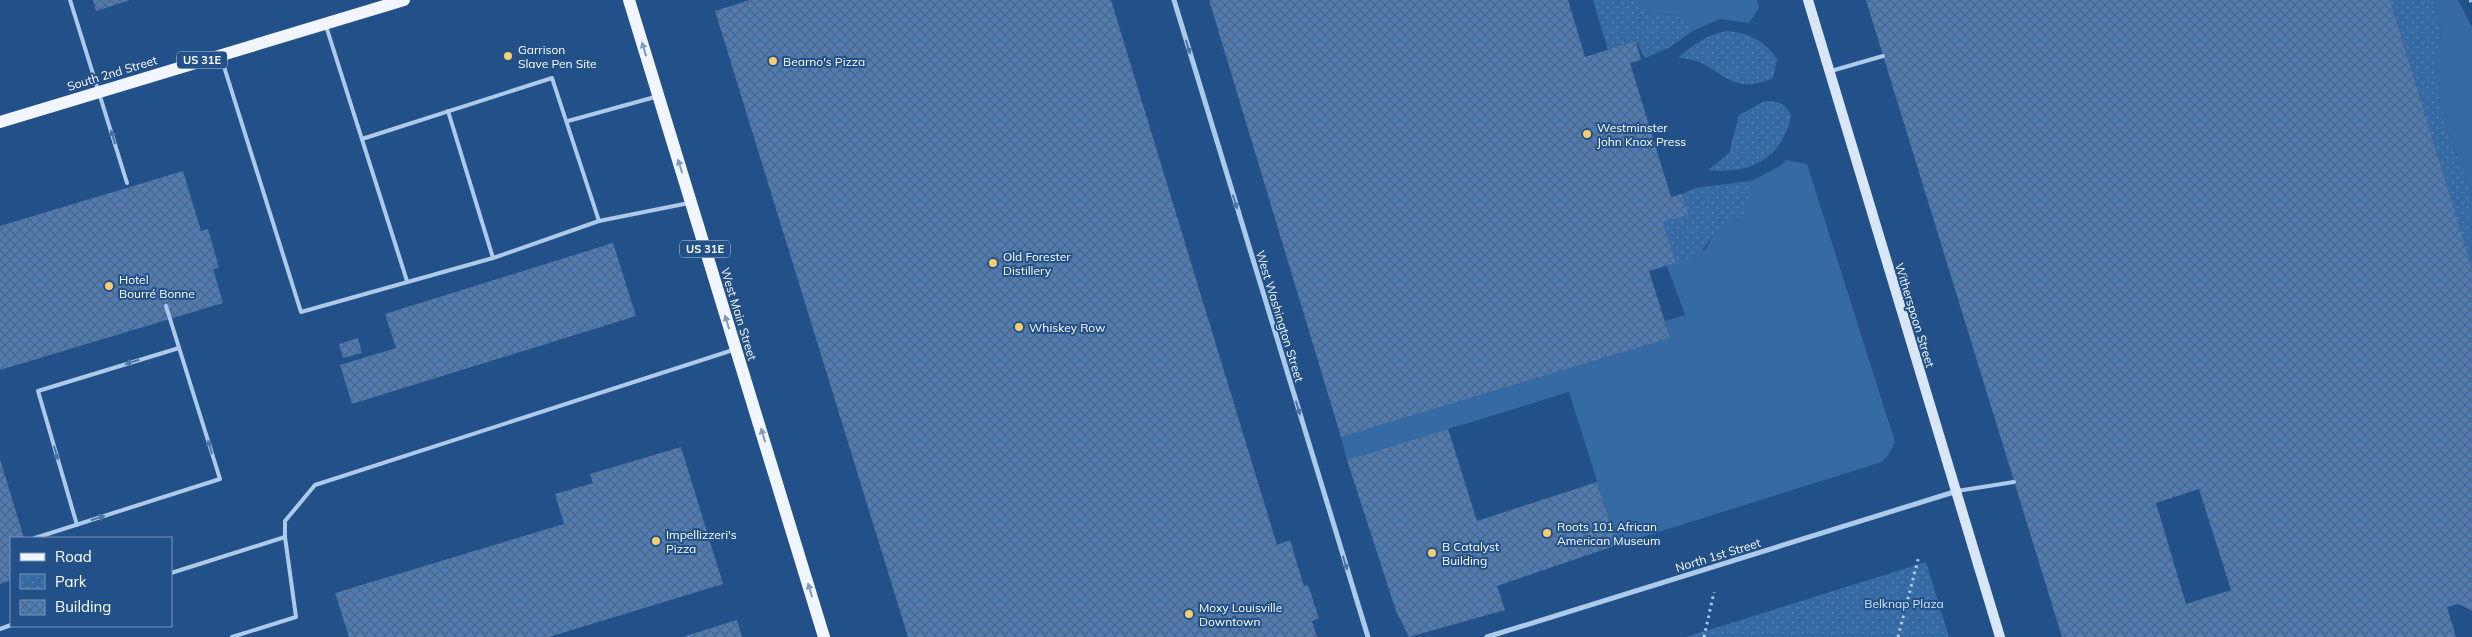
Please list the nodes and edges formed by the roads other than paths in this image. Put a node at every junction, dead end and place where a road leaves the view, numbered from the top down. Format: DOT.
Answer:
graph roads {
  1 [pos="70,0"];
  2 [pos="404,0"];
  3 [pos="629,0"];
  4 [pos="1174,0"];
  5 [pos="1808,0"];
  6 [pos="325,24"];
  7 [pos="220,55"];
  8 [pos="1884,56"];
  9 [pos="1829,72"];
  10 [pos="99,91"];
  11 [pos="658,96"];
  12 [pos="448,111"];
  13 [pos="0,121"];
  14 [pos="568,121"];
  15 [pos="362,139"];
  16 [pos="127,183"];
  17 [pos="691,202"];
  18 [pos="599,221"];
  19 [pos="493,258"];
  20 [pos="408,281"];
  21 [pos="166,306"];
  22 [pos="179,348"];
  23 [pos="736,350"];
  24 [pos="2014,482"];
  25 [pos="1954,492"];
  26 [pos="78,525"];
  27 [pos="38,537"];
  28 [pos="284,537"];
  29 [pos="172,573"];
  30 [pos="232,637"];
  31 [pos="824,637"];
  32 [pos="1368,637"];
  33 [pos="1487,637"];
  34 [pos="2000,637"];
  1 -- 10 [label="lane"];
  2 -- 6 [label="main road, South 2nd Street / US 31E"];
  11 -- 3 [label="main road, West Main Street / US 31E, one-way"];
  4 -- 32 [label="street, West Washington Street, one-way"];
  5 -- 9 [label="street, Witherspoon Street"];
  6 -- 7 [label="main road, South 2nd Street / US 31E"];
  6 -- 15 [label="lane"];
  7 -- 10 [label="main road, South 2nd Street / US 31E"];
  7 -- 20 [label="lane"];
  8 -- 9 [label="lane"];
  9 -- 25 [label="street, Witherspoon Street"];
  10 -- 13 [label="main road, South 2nd Street / US 31E"];
  16 -- 10 [label="lane, one-way"];
  11 -- 14 [label="lane"];
  17 -- 11 [label="main road, West Main Street / US 31E, one-way"];
  12 -- 14 [label="lane"];
  12 -- 15 [label="lane"];
  12 -- 19 [label="lane"];
  14 -- 18 [label="lane"];
  15 -- 20 [label="lane"];
  17 -- 18 [label="lane"];
  23 -- 17 [label="main road, West Main Street / US 31E, one-way"];
  18 -- 19 [label="lane"];
  19 -- 20 [label="lane"];
  21 -- 22 [label="lane"];
  26 -- 22 [label="lane, one-way"];
  22 -- 26 [label="lane, one-way"];
  23 -- 28 [label="lane"];
  31 -- 23 [label="main road, West Main Street / US 31E, one-way"];
  24 -- 25 [label="lane"];
  25 -- 33 [label="street, North 1st Street"];
  25 -- 34 [label="street, Witherspoon Street"];
  26 -- 27 [label="lane"];
  28 -- 29 [label="lane"];
  28 -- 30 [label="lane"];
}
